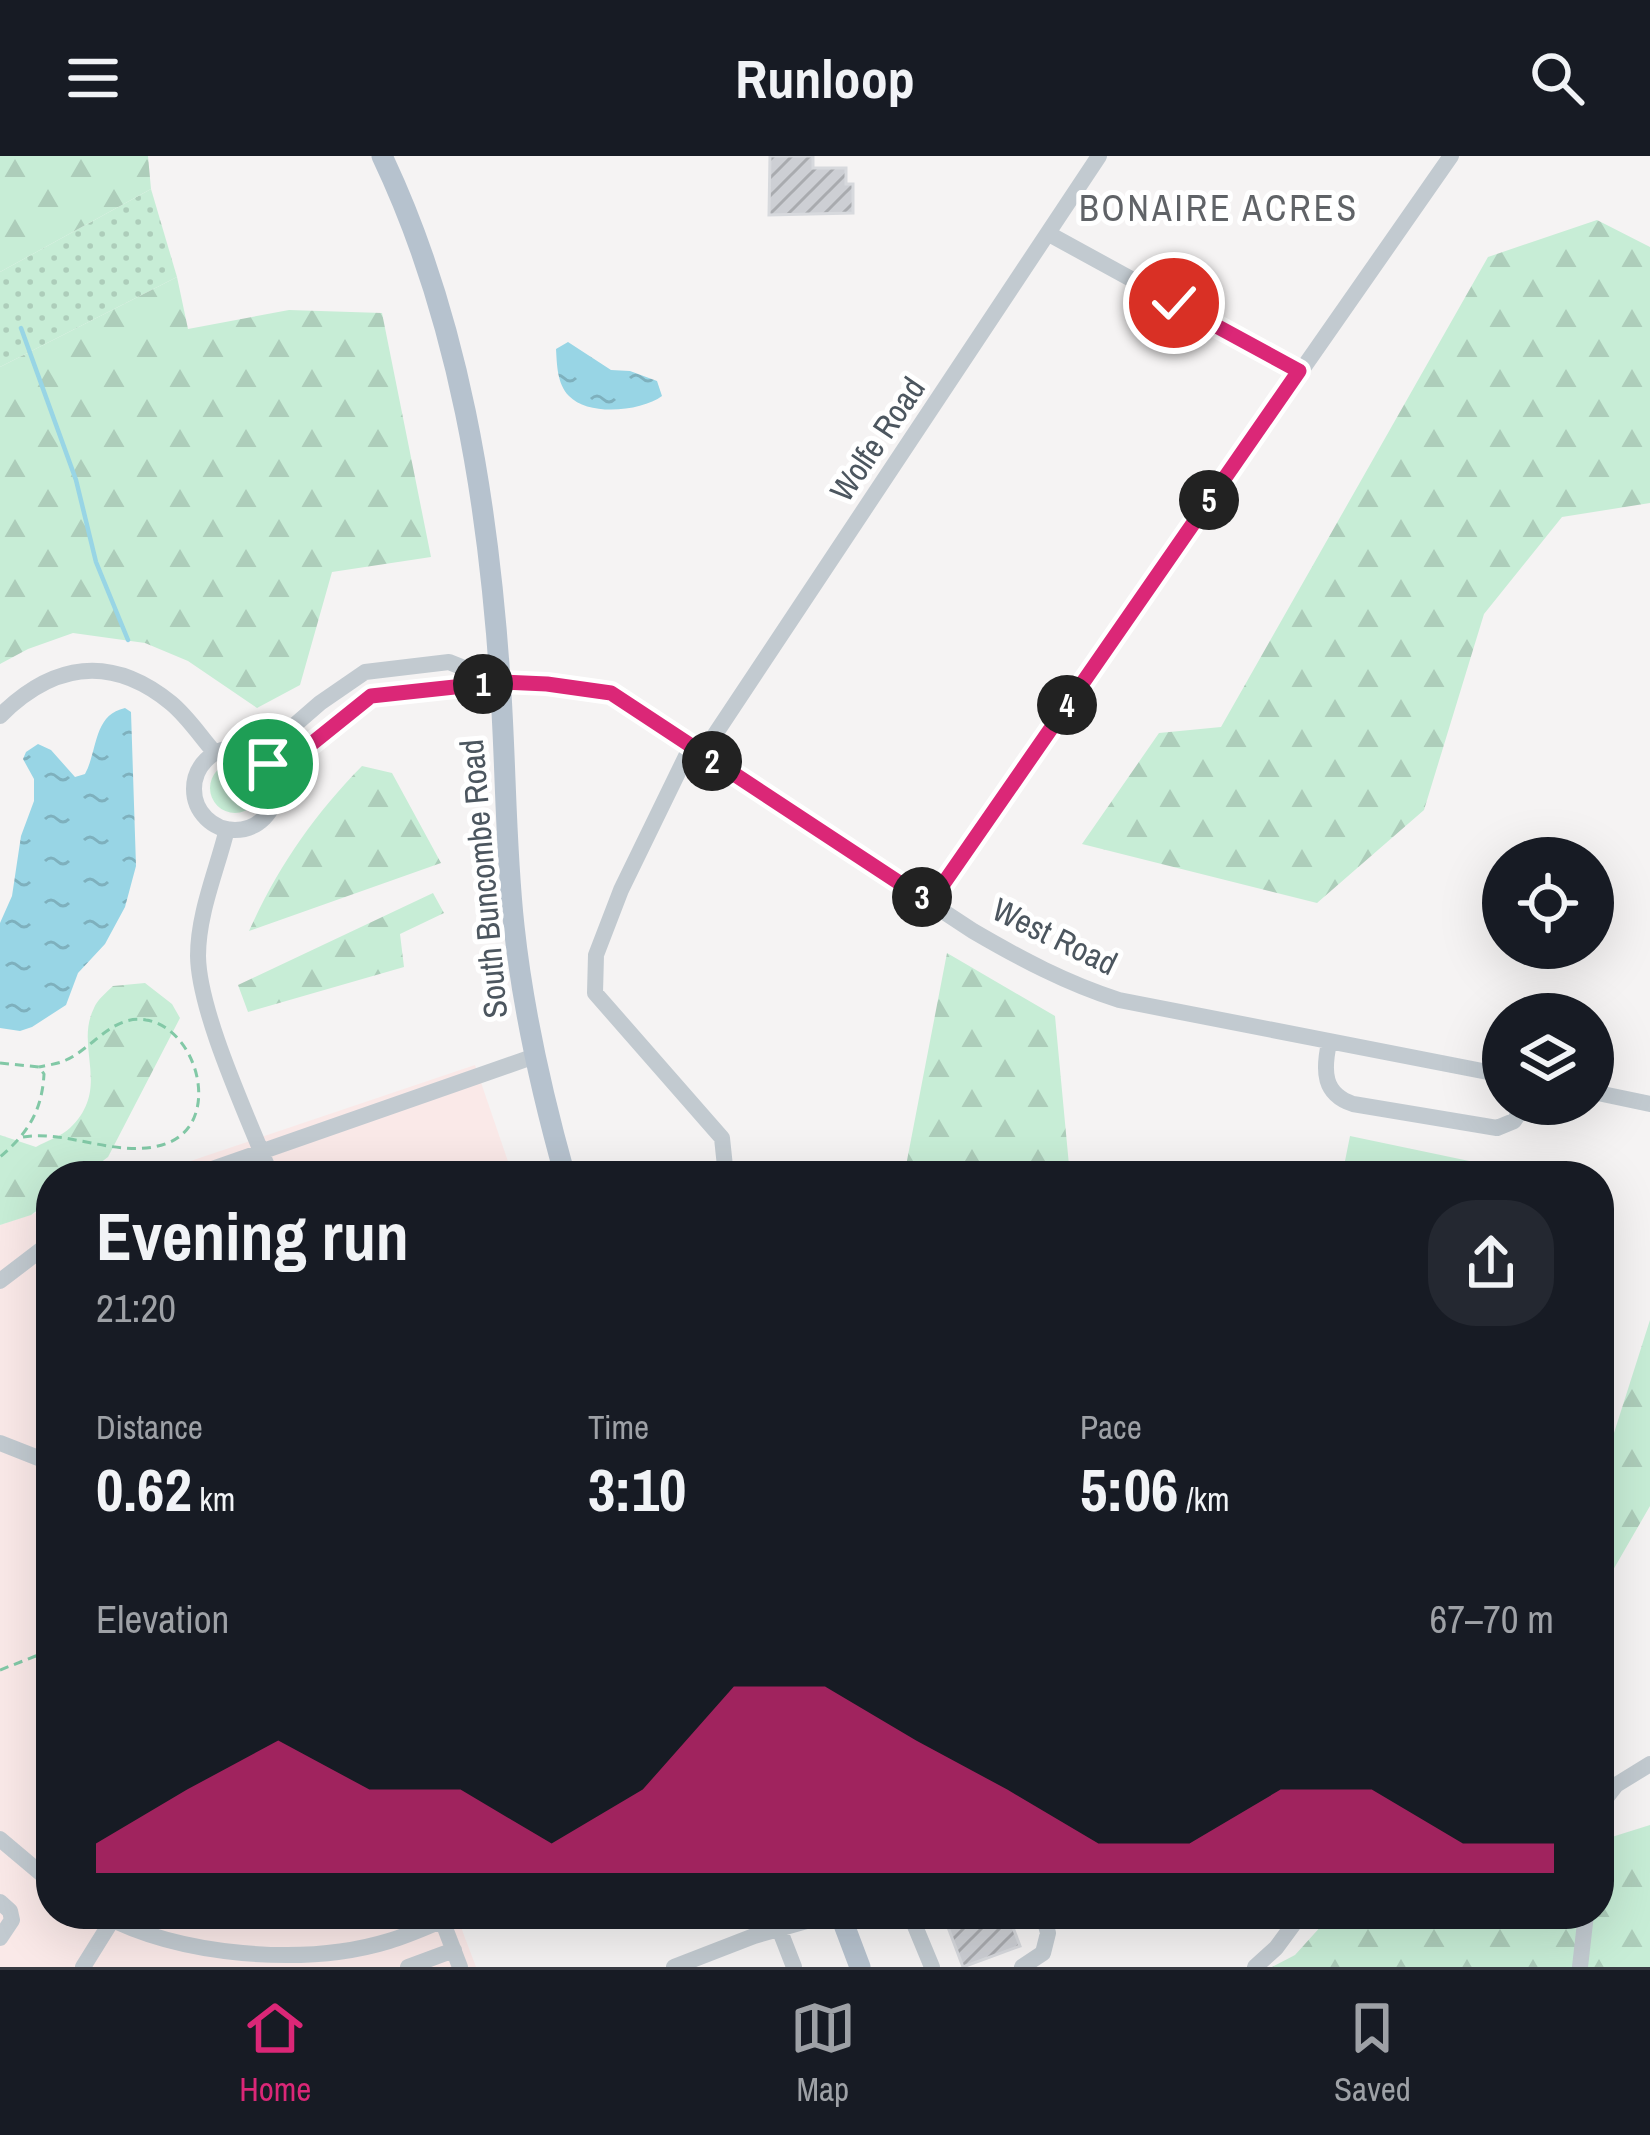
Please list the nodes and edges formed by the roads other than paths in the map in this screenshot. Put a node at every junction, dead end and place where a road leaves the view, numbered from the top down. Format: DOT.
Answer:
graph roads {
  1 [pos="382,156"];
  2 [pos="1099,156"];
  3 [pos="1451,156"];
  4 [pos="1049,234"];
  5 [pos="1299,371"];
  6 [pos="501,682"];
  7 [pos="0,716"];
  8 [pos="696,750"];
  9 [pos="215,753"];
  10 [pos="259,756"];
  11 [pos="274,774"];
  12 [pos="226,829"];
  13 [pos="930,903"];
  14 [pos="1329,1043"];
  15 [pos="536,1056"];
  16 [pos="1482,1072"];
  17 [pos="1614,1097"];
  18 [pos="1650,1104"];
  19 [pos="1504,1125"];
  20 [pos="262,1152"];
  21 [pos="236,1161"];
  22 [pos="265,1161"];
  23 [pos="561,1161"];
  24 [pos="725,1161"];
  25 [pos="36,1253"];
  26 [pos="0,1281"];
  27 [pos="0,1443"];
  28 [pos="36,1457"];
  29 [pos="1650,1764"];
  30 [pos="1614,1787"];
  31 [pos="0,1839"];
  32 [pos="36,1869"];
  33 [pos="0,1902"];
  34 [pos="103,1929"];
  35 [pos="138,1929"];
  36 [pos="404,1929"];
  37 [pos="787,1929"];
  38 [pos="843,1929"];
  39 [pos="916,1929"];
  40 [pos="1047,1929"];
  41 [pos="1287,1929"];
  42 [pos="1584,1929"];
  43 [pos="780,1931"];
  44 [pos="3,1935"];
  45 [pos="457,1958"];
  46 [pos="223,1959"];
  47 [pos="83,1967"];
  48 [pos="408,1967"];
  49 [pos="674,1967"];
  50 [pos="794,1967"];
  51 [pos="860,1967"];
  52 [pos="932,1967"];
  53 [pos="1022,1967"];
  54 [pos="1255,1967"];
  55 [pos="1580,1967"];
  1 -- 6 [label="main road, South Buncombe Road"];
  2 -- 4 [label="street, Wolfe Road"];
  3 -- 5 [label="street"];
  4 -- 5 [label="street"];
  4 -- 8 [label="street, Wolfe Road"];
  5 -- 13 [label="street"];
  6 -- 8 [label="street, West Road"];
  6 -- 10 [label="street"];
  6 -- 11 [label="street"];
  6 -- 15 [label="main road, South Buncombe Road"];
  7 -- 9 [label="street"];
  8 -- 13 [label="street, West Road"];
  8 -- 24 [label="street, Wolfe Road"];
  9 -- 10 [label="street"];
  9 -- 12 [label="street"];
  10 -- 11 [label="street"];
  11 -- 12 [label="street"];
  12 -- 20 [label="street"];
  13 -- 14 [label="street, West Road"];
  14 -- 16 [label="street, West Road"];
  14 -- 19 [label="street"];
  15 -- 20 [label="street"];
  15 -- 23 [label="main road, South Buncombe Road"];
  17 -- 18 [label="street"];
  20 -- 21 [label="street"];
  20 -- 22 [label="street"];
  25 -- 26 [label="street"];
  27 -- 28 [label="street"];
  29 -- 30 [label="street"];
  31 -- 32 [label="street"];
  33 -- 44 [label="street"];
  34 -- 47 [label="street"];
  35 -- 46 [label="street"];
  36 -- 46 [label="street"];
  37 -- 43 [label="street"];
  38 -- 51 [label="main road"];
  39 -- 52 [label="street"];
  40 -- 53 [label="street"];
  41 -- 54 [label="street"];
  42 -- 55 [label="street"];
  43 -- 49 [label="street"];
  43 -- 50 [label="street"];
  45 -- 48 [label="street"];
}
